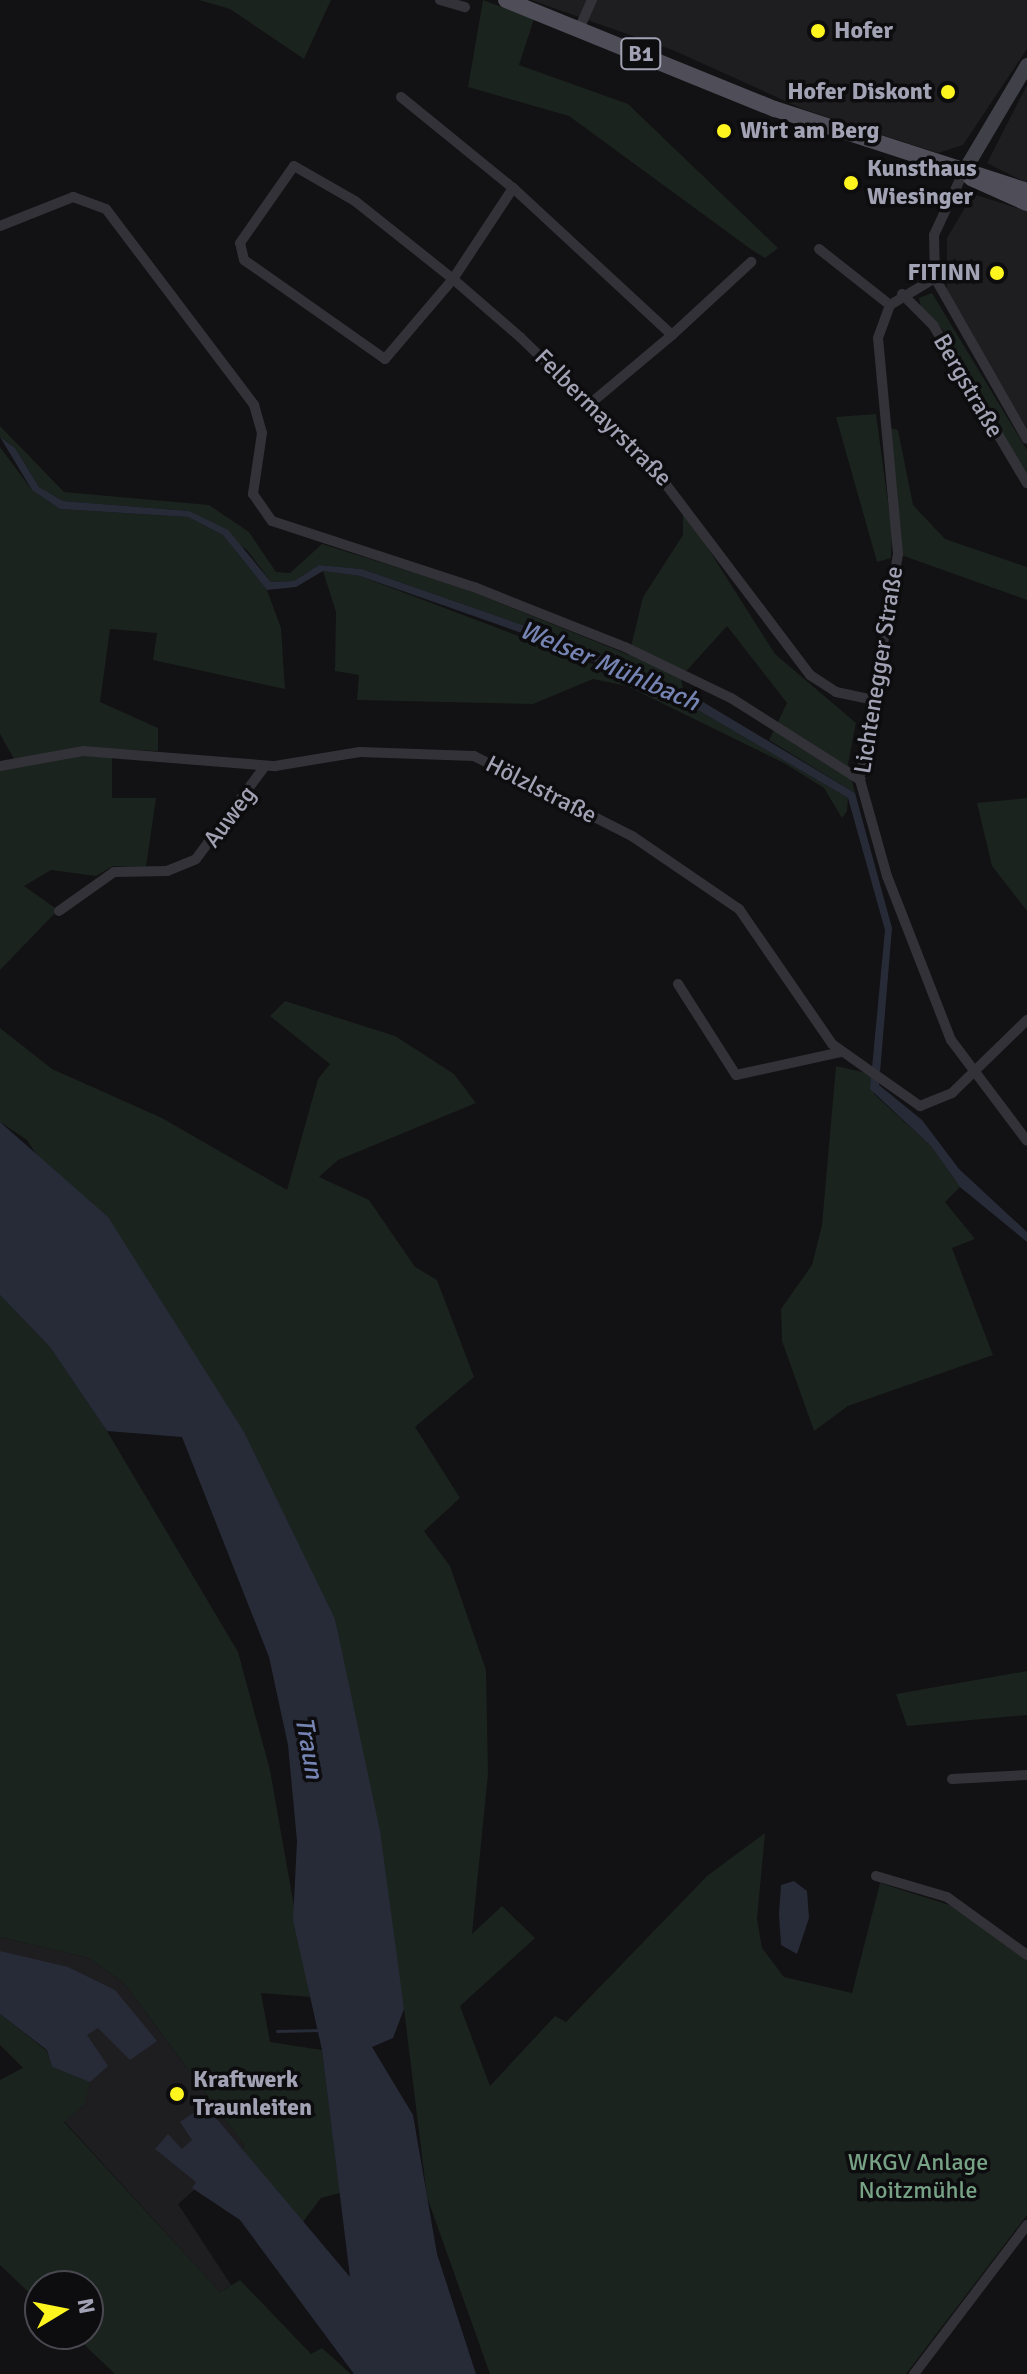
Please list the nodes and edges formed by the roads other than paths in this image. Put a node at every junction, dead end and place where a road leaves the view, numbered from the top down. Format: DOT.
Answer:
graph roads {
  1 [pos="440,0"];
  2 [pos="506,0"];
  3 [pos="592,0"];
  4 [pos="465,7"];
  5 [pos="579,29"];
  6 [pos="1027,65"];
  7 [pos="401,97"];
  8 [pos="963,173"];
  9 [pos="513,188"];
  10 [pos="1027,191"];
  11 [pos="1027,203"];
  12 [pos="0,226"];
  13 [pos="819,249"];
  14 [pos="751,262"];
  15 [pos="935,278"];
  16 [pos="453,279"];
  17 [pos="902,294"];
  18 [pos="890,305"];
  19 [pos="672,335"];
  20 [pos="591,403"];
  21 [pos="1027,439"];
  22 [pos="1027,483"];
  23 [pos="873,700"];
  24 [pos="0,766"];
  25 [pos="265,766"];
  26 [pos="860,780"];
  27 [pos="59,911"];
  28 [pos="678,984"];
  29 [pos="1027,1020"];
  30 [pos="841,1052"];
  31 [pos="974,1073"];
  32 [pos="1027,1141"];
  33 [pos="1027,1775"];
  34 [pos="952,1779"];
  35 [pos="876,1876"];
  36 [pos="1027,1955"];
  37 [pos="1027,2225"];
  38 [pos="914,2374"];
  1 -- 4 [label="street"];
  2 -- 5 [label="main road, B1"];
  3 -- 5 [label="street"];
  5 -- 8 [label="main road, B1"];
  6 -- 8 [label="street"];
  7 -- 9 [label="street"];
  8 -- 10 [label="main road, B1"];
  8 -- 11 [label="main road, B1"];
  8 -- 15 [label="street"];
  9 -- 16 [label="street"];
  9 -- 19 [label="street"];
  12 -- 26 [label="street"];
  13 -- 18 [label="street"];
  14 -- 19 [label="street"];
  15 -- 17 [label="street, Lichtenegger Straße"];
  15 -- 21 [label="street"];
  16 -- 16 [label="street, Felbermayrstraße"];
  16 -- 20 [label="street, Felbermayrstraße"];
  17 -- 18 [label="street, Lichtenegger Straße"];
  17 -- 22 [label="street, Bergstraße"];
  18 -- 23 [label="street, Lichtenegger Straße"];
  19 -- 20 [label="street"];
  20 -- 23 [label="street, Felbermayrstraße"];
  23 -- 26 [label="street, Lichtenegger Straße"];
  24 -- 25 [label="street, Hölzlstraße"];
  25 -- 27 [label="street, Auweg"];
  25 -- 30 [label="street, Hölzlstraße"];
  26 -- 31 [label="street, Lichtenegger Straße"];
  28 -- 30 [label="street"];
  29 -- 31 [label="street"];
  30 -- 31 [label="street, Hölzlstraße"];
  31 -- 32 [label="street, Lichtenegger Straße"];
  33 -- 34 [label="street"];
  35 -- 36 [label="street"];
  37 -- 38 [label="street"];
}
